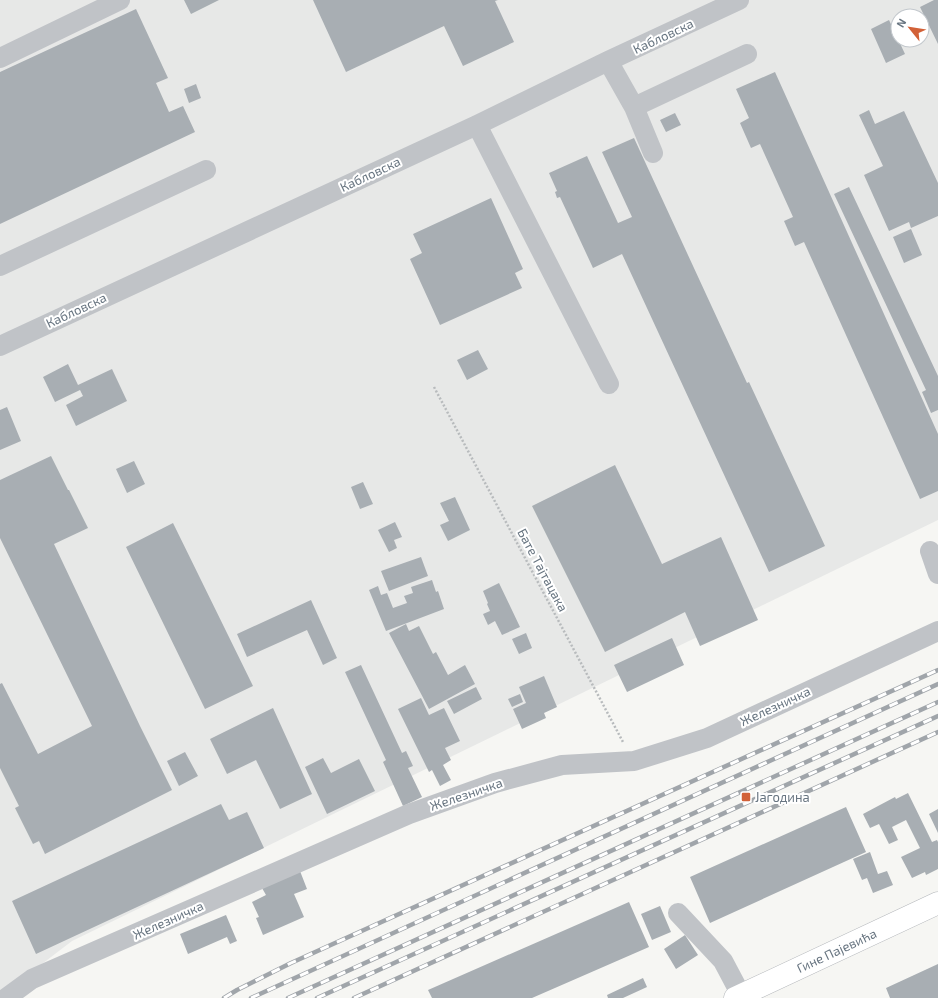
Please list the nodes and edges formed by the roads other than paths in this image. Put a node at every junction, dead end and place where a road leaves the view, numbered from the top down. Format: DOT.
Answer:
graph roads {
  1 [pos="120,0"];
  2 [pos="739,0"];
  3 [pos="747,54"];
  4 [pos="0,58"];
  5 [pos="608,62"];
  6 [pos="634,107"];
  7 [pos="477,124"];
  8 [pos="653,152"];
  9 [pos="206,170"];
  10 [pos="0,266"];
  11 [pos="0,346"];
  12 [pos="609,384"];
  13 [pos="930,551"];
  14 [pos="938,574"];
  15 [pos="938,631"];
  16 [pos="938,903"];
  17 [pos="678,913"];
  18 [pos="738,997"];
  19 [pos="6,998"];
  1 -- 4 [label="street"];
  2 -- 5 [label="street, Кабловска"];
  3 -- 6 [label="street"];
  5 -- 6 [label="street"];
  5 -- 7 [label="street, Кабловска"];
  6 -- 8 [label="street"];
  7 -- 11 [label="street, Кабловска"];
  7 -- 12 [label="street"];
  9 -- 10 [label="street"];
  13 -- 14 [label="street"];
  15 -- 19 [label="street, Железничка"];
  16 -- 18 [label="main road, Гине Пајевића"];
  17 -- 18 [label="street"];
}
